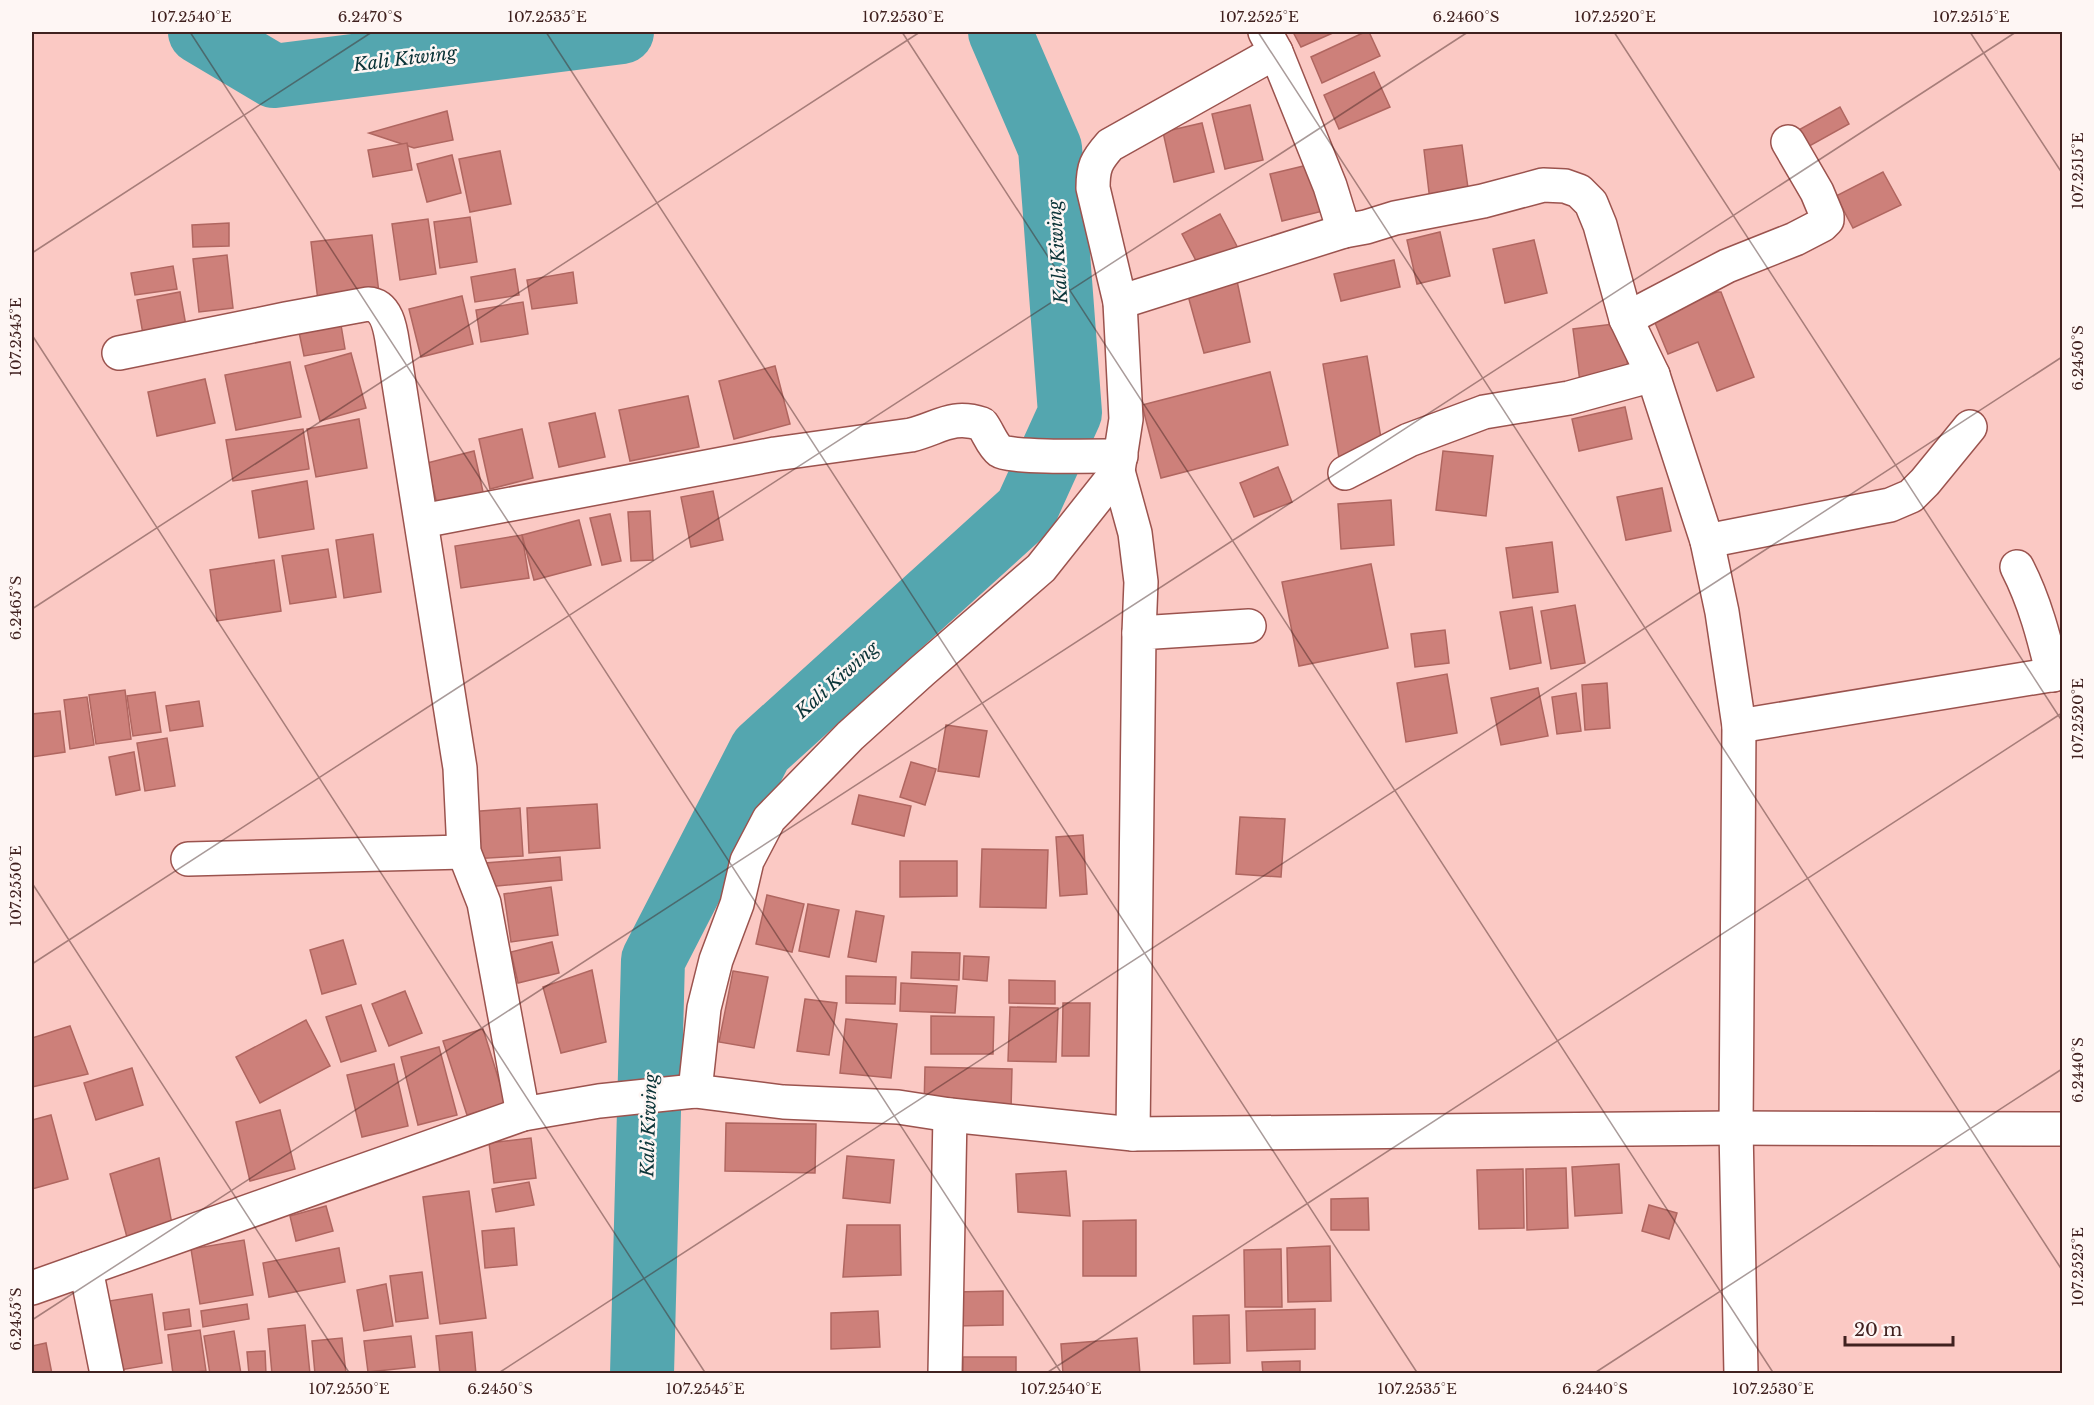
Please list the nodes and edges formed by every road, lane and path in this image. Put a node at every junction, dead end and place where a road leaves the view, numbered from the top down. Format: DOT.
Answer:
graph roads {
  1 [pos="1271,42"];
  2 [pos="1788,142"];
  3 [pos="1344,231"];
  4 [pos="1120,302"];
  5 [pos="1626,319"];
  6 [pos="118,353"];
  7 [pos="1653,375"];
  8 [pos="1970,427"];
  9 [pos="1112,461"];
  10 [pos="1345,473"];
  11 [pos="422,521"];
  12 [pos="1707,541"];
  13 [pos="2017,567"];
  14 [pos="1249,626"];
  15 [pos="1139,633"];
  16 [pos="2058,674"];
  17 [pos="1739,726"];
  18 [pos="464,852"];
  19 [pos="188,859"];
  20 [pos="690,1092"];
  21 [pos="523,1114"];
  22 [pos="950,1115"];
  23 [pos="1736,1128"];
  24 [pos="2062,1128"];
  25 [pos="1133,1134"];
  26 [pos="86,1269"];
  27 [pos="32,1288"];
  28 [pos="107,1374"];
  29 [pos="945,1374"];
  30 [pos="1741,1374"];
  1 -- 3 [label="street"];
  1 -- 4 [label="street"];
  2 -- 5 [label="street"];
  3 -- 4 [label="street"];
  3 -- 5 [label="street"];
  4 -- 9 [label="street"];
  5 -- 7 [label="street"];
  6 -- 11 [label="street"];
  7 -- 10 [label="street"];
  7 -- 12 [label="street"];
  8 -- 12 [label="street"];
  9 -- 11 [label="street"];
  9 -- 15 [label="street"];
  9 -- 20 [label="street"];
  11 -- 18 [label="street"];
  12 -- 17 [label="street"];
  13 -- 16 [label="street"];
  14 -- 15 [label="street"];
  15 -- 25 [label="street"];
  16 -- 17 [label="street"];
  17 -- 23 [label="street"];
  18 -- 19 [label="street"];
  18 -- 21 [label="street"];
  20 -- 21 [label="street"];
  20 -- 22 [label="street"];
  21 -- 26 [label="street"];
  22 -- 25 [label="street"];
  22 -- 29 [label="street"];
  23 -- 24 [label="street"];
  23 -- 25 [label="street"];
  23 -- 30 [label="street"];
  26 -- 27 [label="street"];
  26 -- 28 [label="street"];
}
